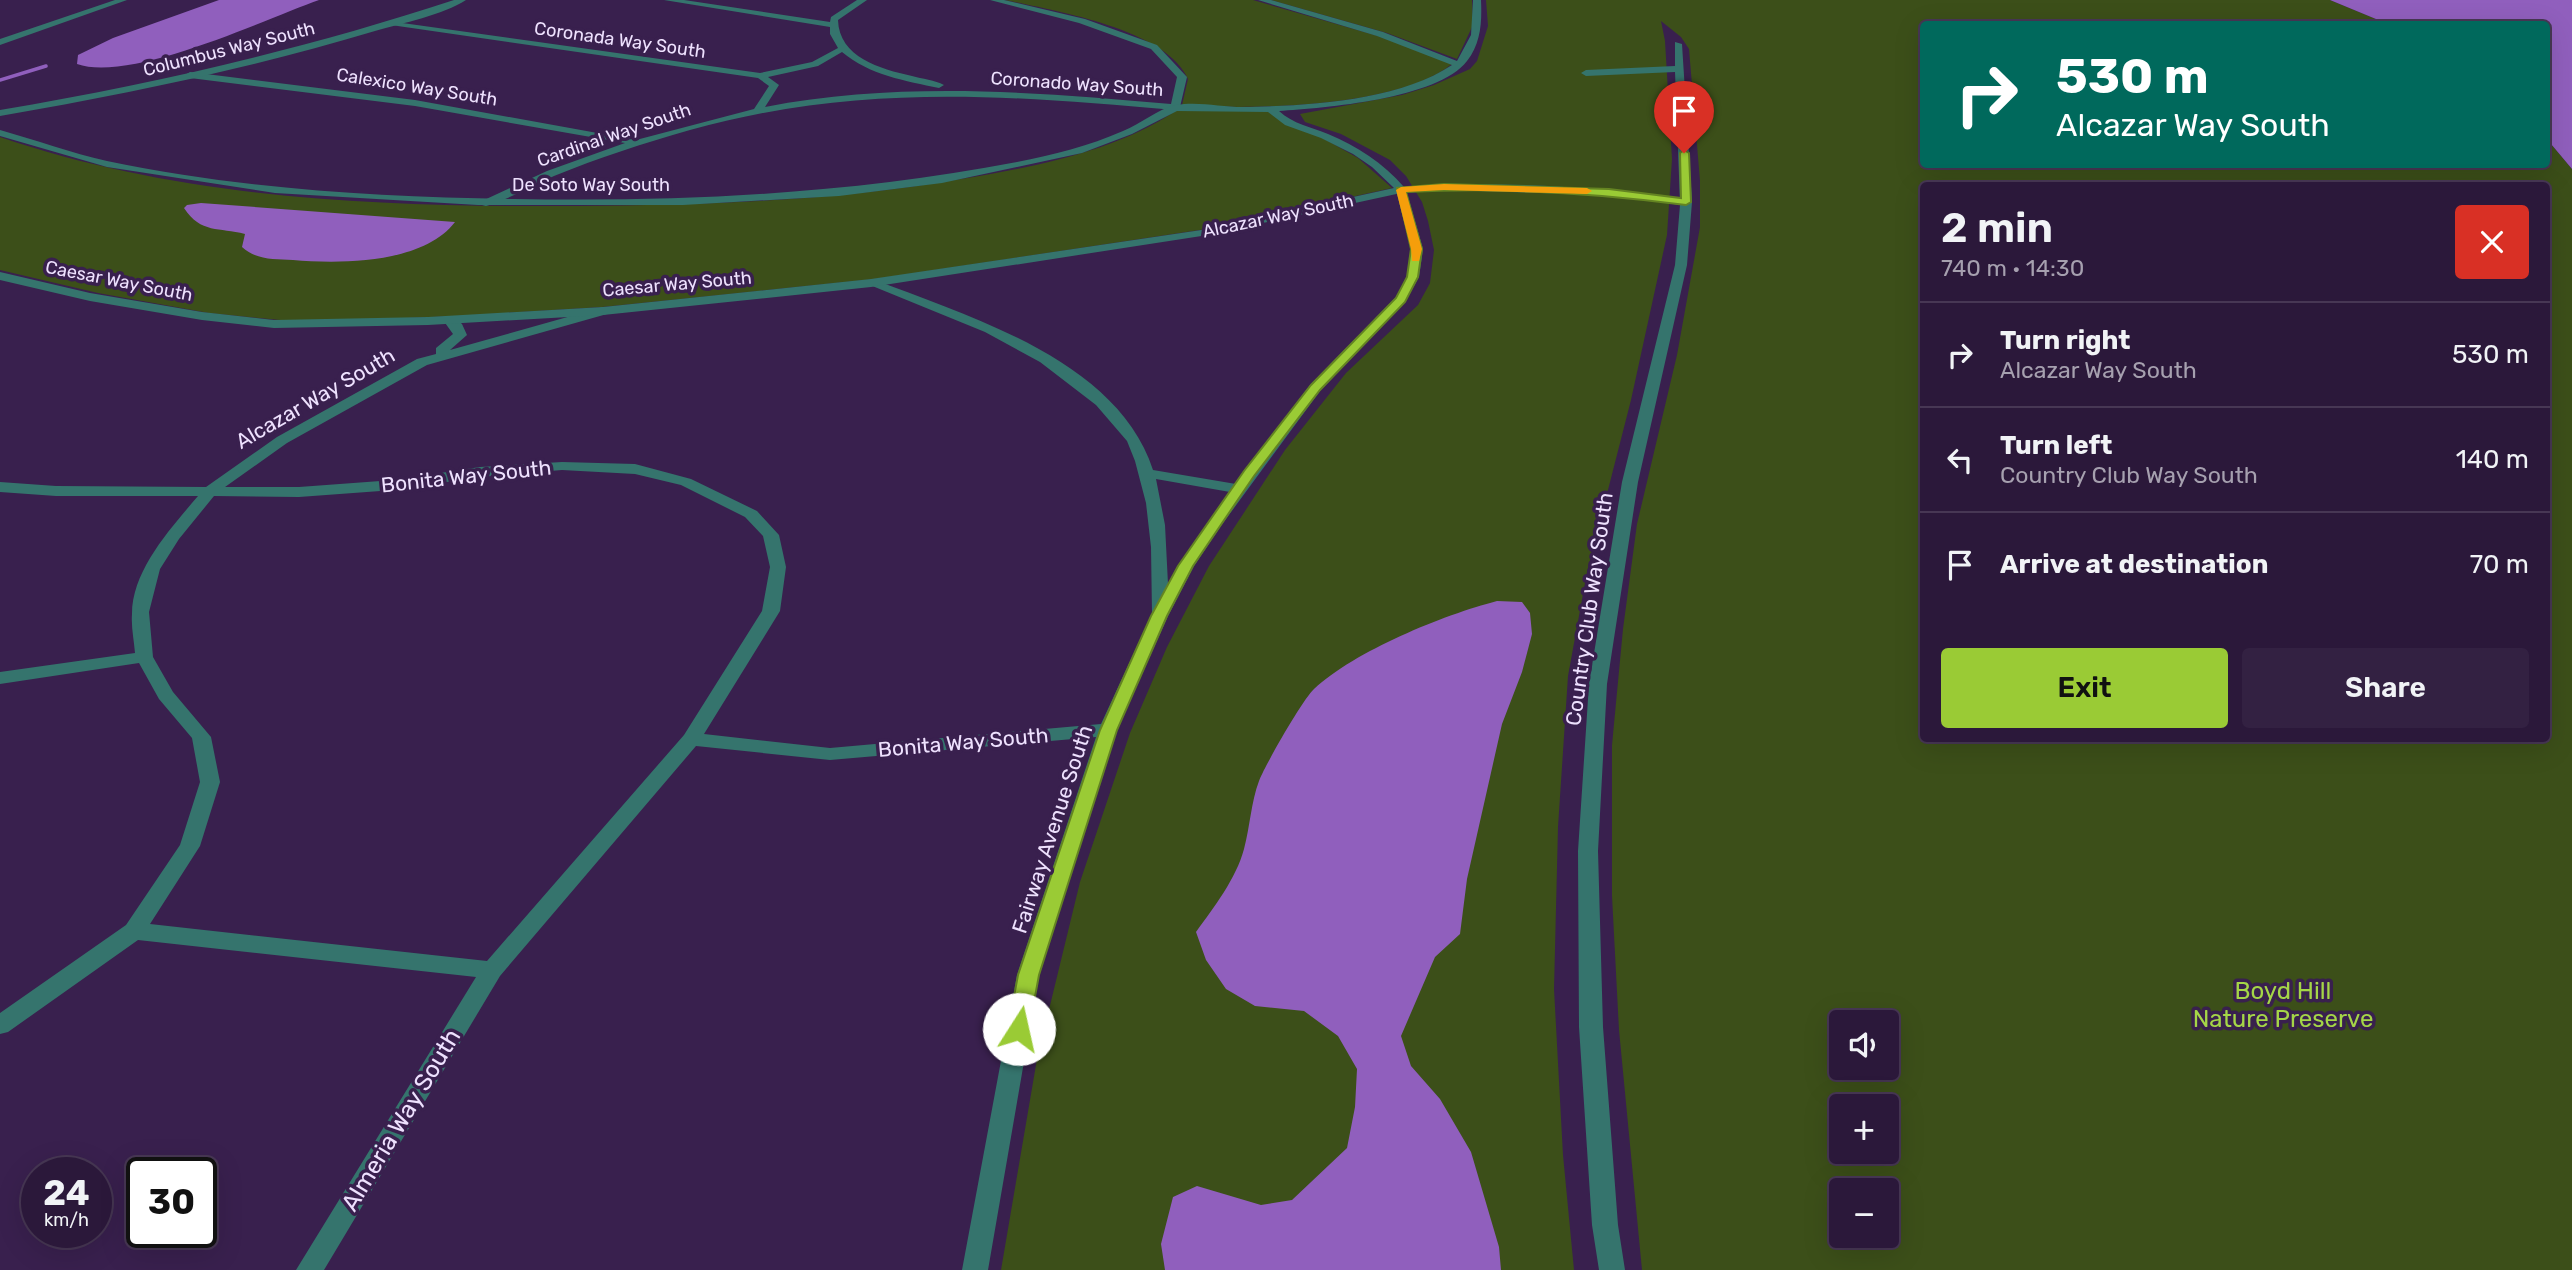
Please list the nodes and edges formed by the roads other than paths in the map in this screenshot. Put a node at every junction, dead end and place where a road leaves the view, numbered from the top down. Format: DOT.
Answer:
graph roads {
  1 [pos="123,0"];
  2 [pos="462,0"];
  3 [pos="668,0"];
  4 [pos="863,0"];
  5 [pos="994,0"];
  6 [pos="1262,0"];
  7 [pos="1477,0"];
  8 [pos="388,24"];
  9 [pos="833,25"];
  10 [pos="0,42"];
  11 [pos="1678,44"];
  12 [pos="842,49"];
  13 [pos="1459,65"];
  14 [pos="1680,69"];
  15 [pos="1586,73"];
  16 [pos="190,75"];
  17 [pos="760,76"];
  18 [pos="976,92"];
  19 [pos="1175,107"];
  20 [pos="1301,107"];
  21 [pos="1271,109"];
  22 [pos="1212,110"];
  23 [pos="757,111"];
  24 [pos="0,113"];
  25 [pos="1296,126"];
  26 [pos="0,132"];
  27 [pos="637,143"];
  28 [pos="1401,190"];
  29 [pos="1686,202"];
  30 [pos="486,204"];
  31 [pos="0,276"];
  32 [pos="871,283"];
  33 [pos="603,311"];
  34 [pos="449,320"];
  35 [pos="422,362"];
  36 [pos="1146,473"];
  37 [pos="0,487"];
  38 [pos="1238,489"];
  39 [pos="210,491"];
  40 [pos="1159,616"];
  41 [pos="144,657"];
  42 [pos="0,678"];
  43 [pos="1108,730"];
  44 [pos="691,739"];
  45 [pos="134,931"];
  46 [pos="492,970"];
  47 [pos="0,1025"];
  48 [pos="309,1270"];
  49 [pos="975,1270"];
  50 [pos="1612,1270"];
  1 -- 10 [label="street"];
  2 -- 8 [label="street, Columbus Way South"];
  3 -- 9 [label="street"];
  4 -- 9 [label="street"];
  5 -- 19 [label="street"];
  6 -- 13 [label="street"];
  7 -- 13 [label="street"];
  8 -- 16 [label="street, Columbus Way South"];
  8 -- 17 [label="street, Coronada Way South"];
  9 -- 12 [label="street"];
  11 -- 14 [label="street, Country Club Way South"];
  12 -- 17 [label="street, Coronada Way South"];
  12 -- 18 [label="street"];
  13 -- 20 [label="street"];
  14 -- 15 [label="street"];
  14 -- 29 [label="street, Country Club Way South"];
  16 -- 24 [label="street, Columbus Way South"];
  16 -- 27 [label="street, Calexico Way South"];
  17 -- 23 [label="street"];
  18 -- 19 [label="street, Coronado Way South"];
  18 -- 23 [label="street, Cardinal Way South"];
  19 -- 22 [label="street"];
  19 -- 30 [label="street, De Soto Way South"];
  20 -- 21 [label="street"];
  20 -- 25 [label="street"];
  21 -- 22 [label="street"];
  21 -- 25 [label="street"];
  22 -- 25 [label="street"];
  23 -- 27 [label="street, Cardinal Way South"];
  25 -- 28 [label="street"];
  26 -- 30 [label="street, De Soto Way South"];
  27 -- 30 [label="street, Cardinal Way South"];
  28 -- 29 [label="street, Alcazar Way South"];
  28 -- 32 [label="street, Alcazar Way South"];
  28 -- 38 [label="street, Fairway Avenue South"];
  29 -- 50 [label="street, Country Club Way South"];
  31 -- 34 [label="street, Caesar Way South"];
  32 -- 33 [label="street, Caesar Way South"];
  32 -- 36 [label="street, Caesar Way South"];
  33 -- 34 [label="street, Caesar Way South"];
  33 -- 35 [label="street, Alcazar Way South"];
  34 -- 35 [label="street"];
  35 -- 39 [label="street, Alcazar Way South"];
  36 -- 38 [label="street"];
  36 -- 40 [label="street, Caesar Way South"];
  37 -- 39 [label="street, Bonita Way South"];
  38 -- 40 [label="street, Fairway Avenue South"];
  39 -- 41 [label="street, Alcazar Way South"];
  39 -- 44 [label="street, Bonita Way South"];
  40 -- 43 [label="street, Fairway Avenue South"];
  41 -- 42 [label="street"];
  41 -- 45 [label="street, Alcazar Way South"];
  43 -- 44 [label="street, Bonita Way South"];
  43 -- 49 [label="street, Fairway Avenue South"];
  44 -- 46 [label="street, Bonita Way South"];
  45 -- 46 [label="street"];
  45 -- 47 [label="street, Alcazar Way South"];
  46 -- 48 [label="street, Almeria Way South"];
}
